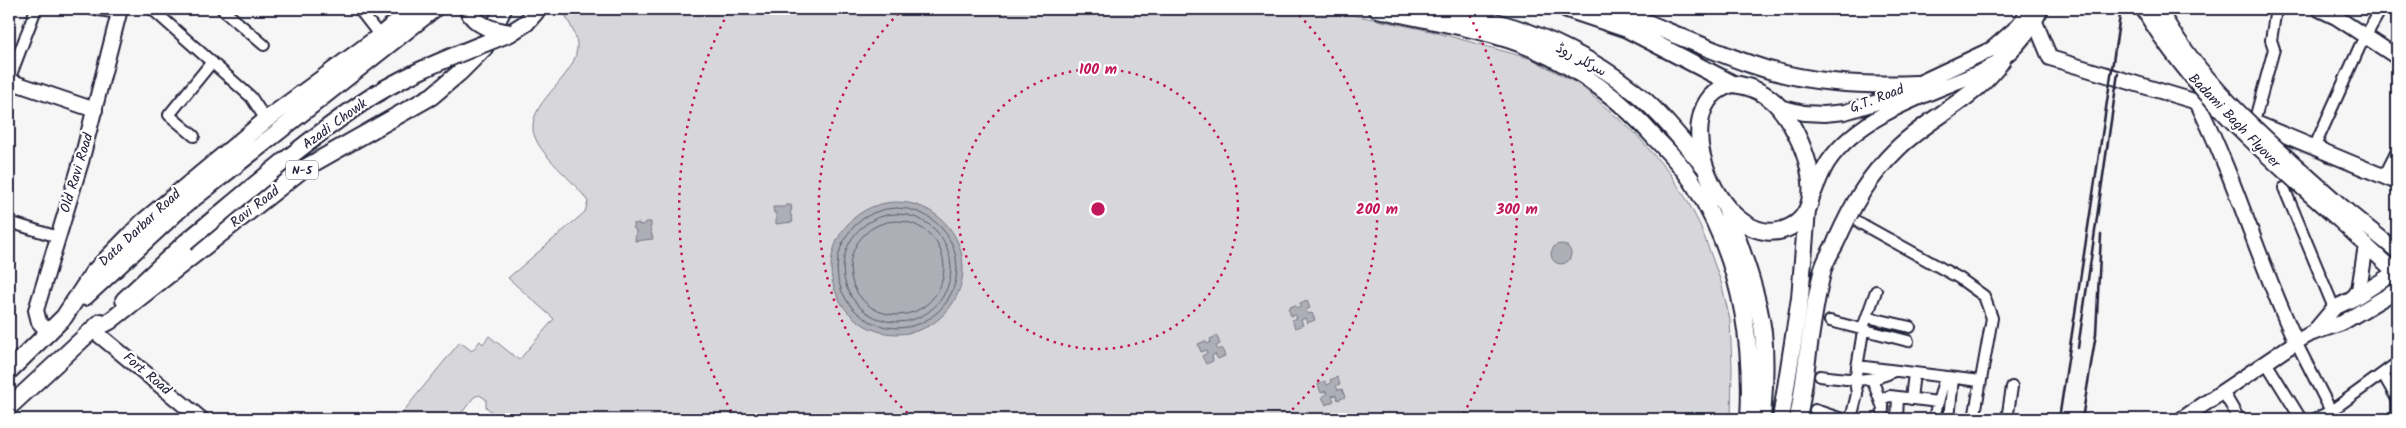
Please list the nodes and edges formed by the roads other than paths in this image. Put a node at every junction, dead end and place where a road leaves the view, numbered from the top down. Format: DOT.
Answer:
graph roads {
  1 [pos="36,9"];
  2 [pos="91,9"];
  3 [pos="152,9"];
  4 [pos="222,9"];
  5 [pos="359,9"];
  6 [pos="412,9"];
  7 [pos="434,9"];
  8 [pos="466,9"];
  9 [pos="503,9"];
  10 [pos="538,9"];
  11 [pos="1377,9"];
  12 [pos="1424,9"];
  13 [pos="1567,9"];
  14 [pos="1612,9"];
  15 [pos="2041,9"];
  16 [pos="2143,9"];
  17 [pos="2159,9"];
  18 [pos="2276,9"];
  19 [pos="2319,9"];
  20 [pos="2381,9"];
  21 [pos="120,11"];
  22 [pos="2033,15"];
  23 [pos="510,33"];
  24 [pos="380,36"];
  25 [pos="2365,37"];
  26 [pos="264,45"];
  27 [pos="2397,58"];
  28 [pos="2002,60"];
  29 [pos="212,62"];
  30 [pos="9,80"];
  31 [pos="1733,84"];
  32 [pos="1916,84"];
  33 [pos="2197,102"];
  34 [pos="1779,107"];
  35 [pos="95,110"];
  36 [pos="2256,115"];
  37 [pos="266,120"];
  38 [pos="194,136"];
  39 [pos="2314,148"];
  40 [pos="2397,151"];
  41 [pos="1705,168"];
  42 [pos="2391,180"];
  43 [pos="2284,188"];
  44 [pos="1725,204"];
  45 [pos="1809,204"];
  46 [pos="2343,215"];
  47 [pos="9,222"];
  48 [pos="1860,223"];
  49 [pos="58,237"];
  50 [pos="2366,245"];
  51 [pos="2394,246"];
  52 [pos="2397,272"];
  53 [pos="2397,290"];
  54 [pos="1876,291"];
  55 [pos="2353,299"];
  56 [pos="2334,308"];
  57 [pos="64,317"];
  58 [pos="1866,317"];
  59 [pos="1830,321"];
  60 [pos="1910,327"];
  61 [pos="93,330"];
  62 [pos="1863,331"];
  63 [pos="48,332"];
  64 [pos="2312,334"];
  65 [pos="1908,341"];
  66 [pos="2296,342"];
  67 [pos="2397,363"];
  68 [pos="2267,364"];
  69 [pos="1857,366"];
  70 [pos="9,371"];
  71 [pos="1894,371"];
  72 [pos="1914,373"];
  73 [pos="2383,374"];
  74 [pos="1820,376"];
  75 [pos="1949,377"];
  76 [pos="1872,379"];
  77 [pos="1855,380"];
  78 [pos="1980,381"];
  79 [pos="2012,387"];
  80 [pos="2222,390"];
  81 [pos="1898,397"];
  82 [pos="1880,399"];
  83 [pos="1911,399"];
  84 [pos="2397,399"];
  85 [pos="1938,402"];
  86 [pos="9,407"];
  87 [pos="1816,410"];
  88 [pos="2333,415"];
  89 [pos="1934,417"];
  90 [pos="201,419"];
  91 [pos="1749,419"];
  92 [pos="1762,419"];
  93 [pos="1781,419"];
  94 [pos="1798,419"];
  95 [pos="1842,419"];
  96 [pos="1851,419"];
  97 [pos="1882,419"];
  98 [pos="1897,419"];
  99 [pos="1949,419"];
  100 [pos="1974,419"];
  101 [pos="2007,419"];
  102 [pos="2182,419"];
  103 [pos="2239,419"];
  104 [pos="2301,419"];
  105 [pos="2315,419"];
  1 -- 30 [label="street"];
  2 -- 21 [label="street"];
  3 -- 29 [label="street"];
  4 -- 26 [label="street"];
  5 -- 24 [label="street"];
  6 -- 24 [label="main road"];
  7 -- 57 [label="main road, Azadi Chowk"];
  8 -- 23 [label="main road, bridge"];
  9 -- 61 [label="main road, Ravi Road / N-5"];
  10 -- 23 [label="main road, Azadi Chowk"];
  11 -- 91 [label="main road"];
  12 -- 41 [label="main road, سرکلر روڈ"];
  13 -- 31 [label="main road"];
  14 -- 32 [label="main road"];
  15 -- 22 [label="street"];
  16 -- 46 [label="street, Badami Bagh Flyover, bridge"];
  17 -- 46 [label="street, Badami Bagh Flyover, bridge"];
  18 -- 36 [label="street"];
  19 -- 25 [label="street"];
  20 -- 25 [label="street"];
  21 -- 35 [label="street, Old Ravi Road"];
  22 -- 28 [label="street"];
  22 -- 32 [label="street, G.T. Road"];
  22 -- 33 [label="street"];
  23 -- 61 [label="main road, Azadi Chowk, bridge"];
  24 -- 37 [label="main road"];
  25 -- 27 [label="street"];
  25 -- 39 [label="street"];
  28 -- 45 [label="street"];
  28 -- 94 [label="main road"];
  29 -- 37 [label="street"];
  29 -- 38 [label="street"];
  30 -- 35 [label="street"];
  31 -- 34 [label="main road"];
  31 -- 41 [label="main road"];
  32 -- 34 [label="street, G.T. Road"];
  33 -- 39 [label="street"];
  33 -- 66 [label="street"];
  34 -- 45 [label="main road"];
  35 -- 49 [label="street, Old Ravi Road"];
  37 -- 57 [label="main road, Data Darbar Road"];
  39 -- 42 [label="street"];
  40 -- 42 [label="street"];
  41 -- 44 [label="main road"];
  43 -- 56 [label="street"];
  44 -- 45 [label="main road"];
  44 -- 92 [label="main road"];
  45 -- 93 [label="main road"];
  46 -- 50 [label="street"];
  46 -- 51 [label="street"];
  47 -- 49 [label="street"];
  48 -- 78 [label="street"];
  49 -- 63 [label="street, Old Ravi Road"];
  50 -- 52 [label="street"];
  50 -- 55 [label="street"];
  52 -- 55 [label="street"];
  53 -- 64 [label="street"];
  54 -- 58 [label="street"];
  55 -- 56 [label="street"];
  56 -- 64 [label="street"];
  57 -- 63 [label="main road, Data Darbar Road"];
  58 -- 60 [label="street"];
  58 -- 62 [label="street"];
  59 -- 62 [label="street"];
  61 -- 86 [label="main road, N-5"];
  61 -- 90 [label="street, Fort Road"];
  62 -- 65 [label="street"];
  62 -- 69 [label="street"];
  63 -- 70 [label="main road, Data Darbar Road"];
  64 -- 66 [label="street"];
  66 -- 68 [label="street"];
  66 -- 88 [label="street"];
  67 -- 73 [label="street"];
  68 -- 80 [label="street"];
  68 -- 104 [label="street"];
  69 -- 71 [label="street"];
  69 -- 77 [label="street"];
  71 -- 72 [label="street"];
  71 -- 76 [label="street"];
  72 -- 75 [label="street"];
  72 -- 83 [label="street"];
  73 -- 84 [label="street"];
  73 -- 88 [label="street"];
  74 -- 77 [label="street"];
  75 -- 78 [label="street"];
  75 -- 85 [label="street"];
  75 -- 99 [label="street"];
  76 -- 77 [label="street"];
  76 -- 82 [label="street"];
  77 -- 96 [label="street"];
  78 -- 100 [label="street"];
  79 -- 101 [label="street"];
  80 -- 102 [label="street"];
  80 -- 103 [label="street"];
  81 -- 82 [label="street"];
  81 -- 83 [label="street"];
  81 -- 98 [label="street"];
  82 -- 97 [label="street"];
  83 -- 85 [label="street"];
  85 -- 89 [label="street"];
  87 -- 95 [label="street"];
  88 -- 105 [label="street"];
}
